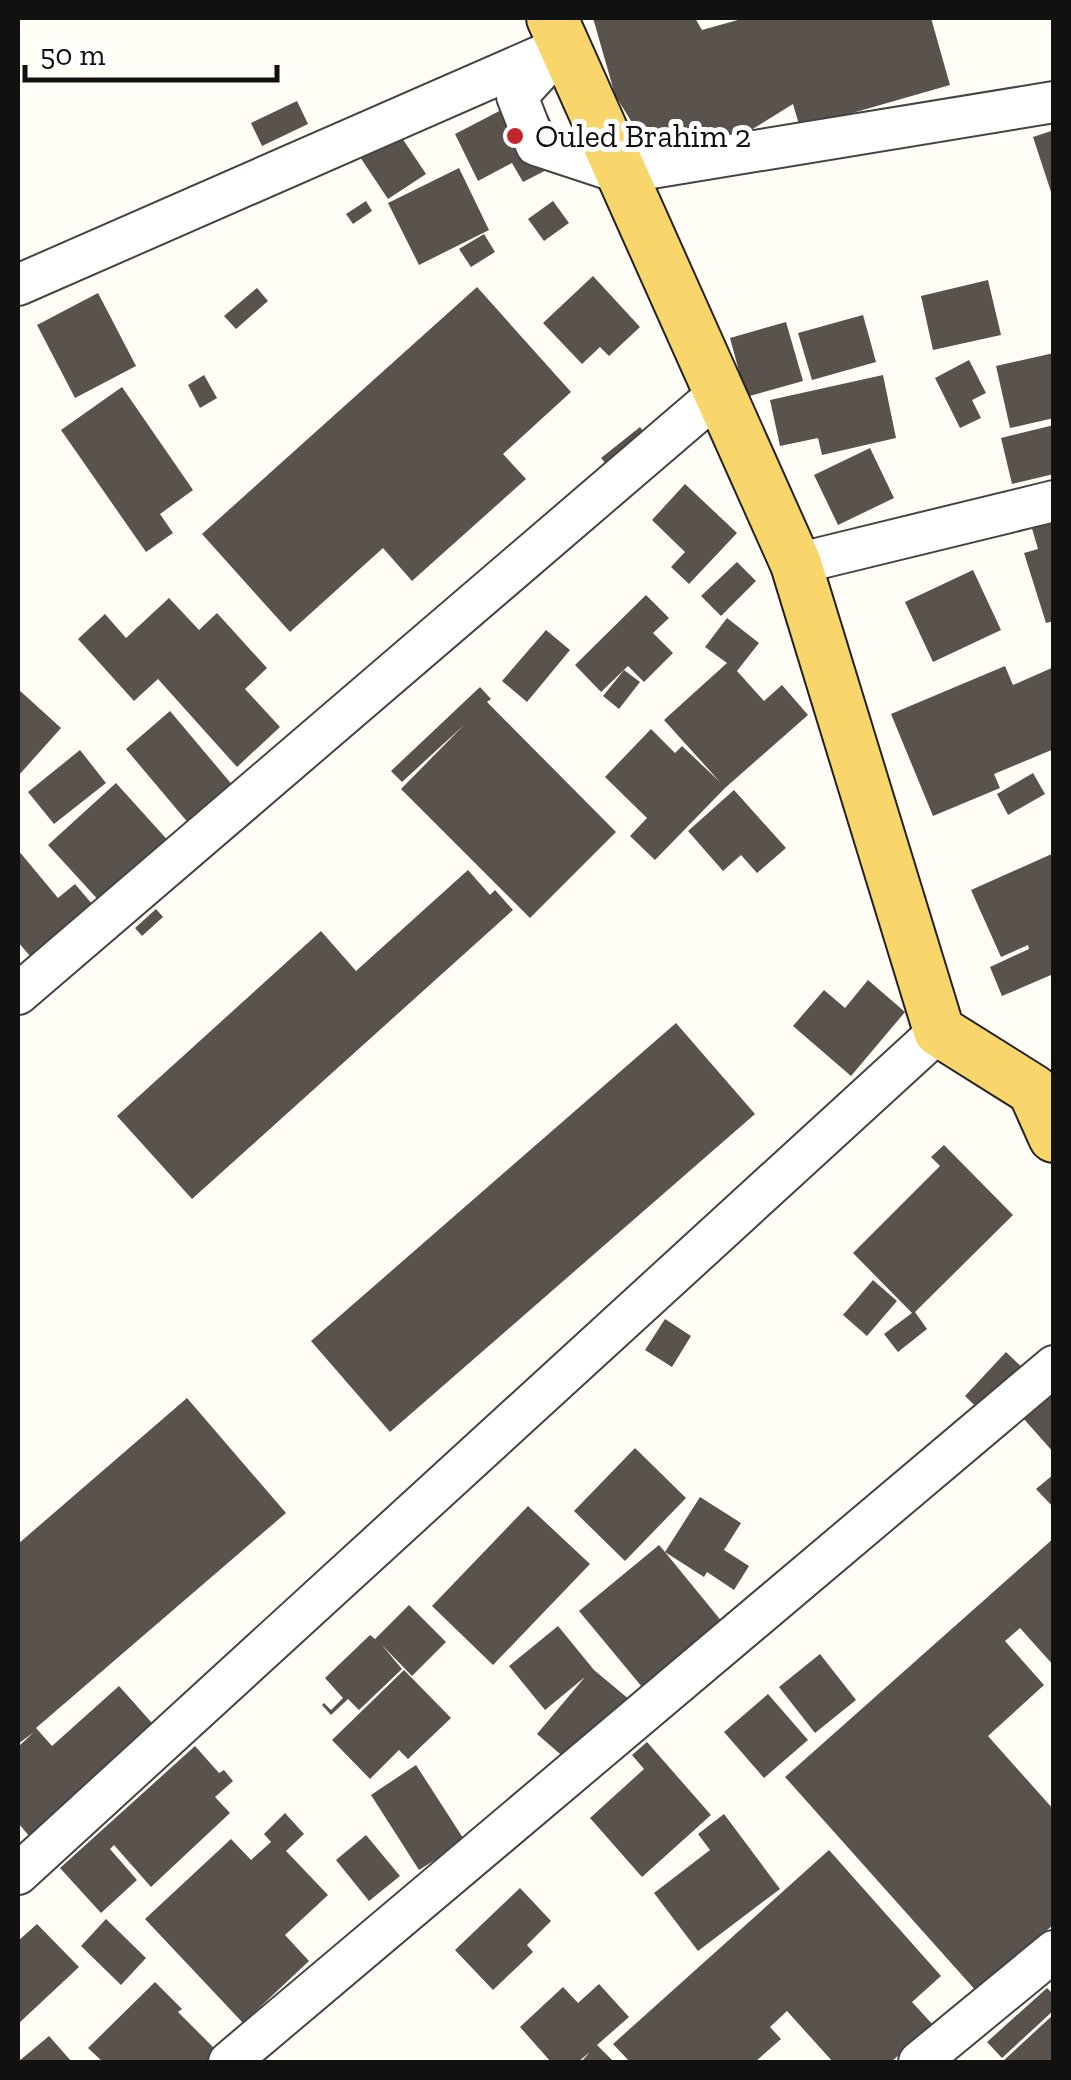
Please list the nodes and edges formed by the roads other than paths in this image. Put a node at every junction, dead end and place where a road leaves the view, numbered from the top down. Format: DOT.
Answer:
graph roads {
  1 [pos="558,31"];
  2 [pos="1054,102"];
  3 [pos="620,173"];
  4 [pos="18,285"];
  5 [pos="719,392"];
  6 [pos="1054,501"];
  7 [pos="796,564"];
  8 [pos="18,994"];
  9 [pos="940,1031"];
  10 [pos="1043,1086"];
  11 [pos="1054,1137"];
  12 [pos="1054,1366"];
  13 [pos="18,1874"];
  14 [pos="1054,1951"];
  15 [pos="228,2062"];
  16 [pos="919,2062"];
  1 -- 3 [label="main road"];
  1 -- 3 [label="street"];
  1 -- 4 [label="street"];
  2 -- 3 [label="street"];
  3 -- 5 [label="main road"];
  5 -- 7 [label="main road"];
  5 -- 8 [label="street"];
  6 -- 7 [label="street"];
  7 -- 9 [label="main road"];
  9 -- 10 [label="main road"];
  9 -- 13 [label="street"];
  10 -- 11 [label="main road"];
  12 -- 15 [label="street"];
  14 -- 16 [label="street"];
}
